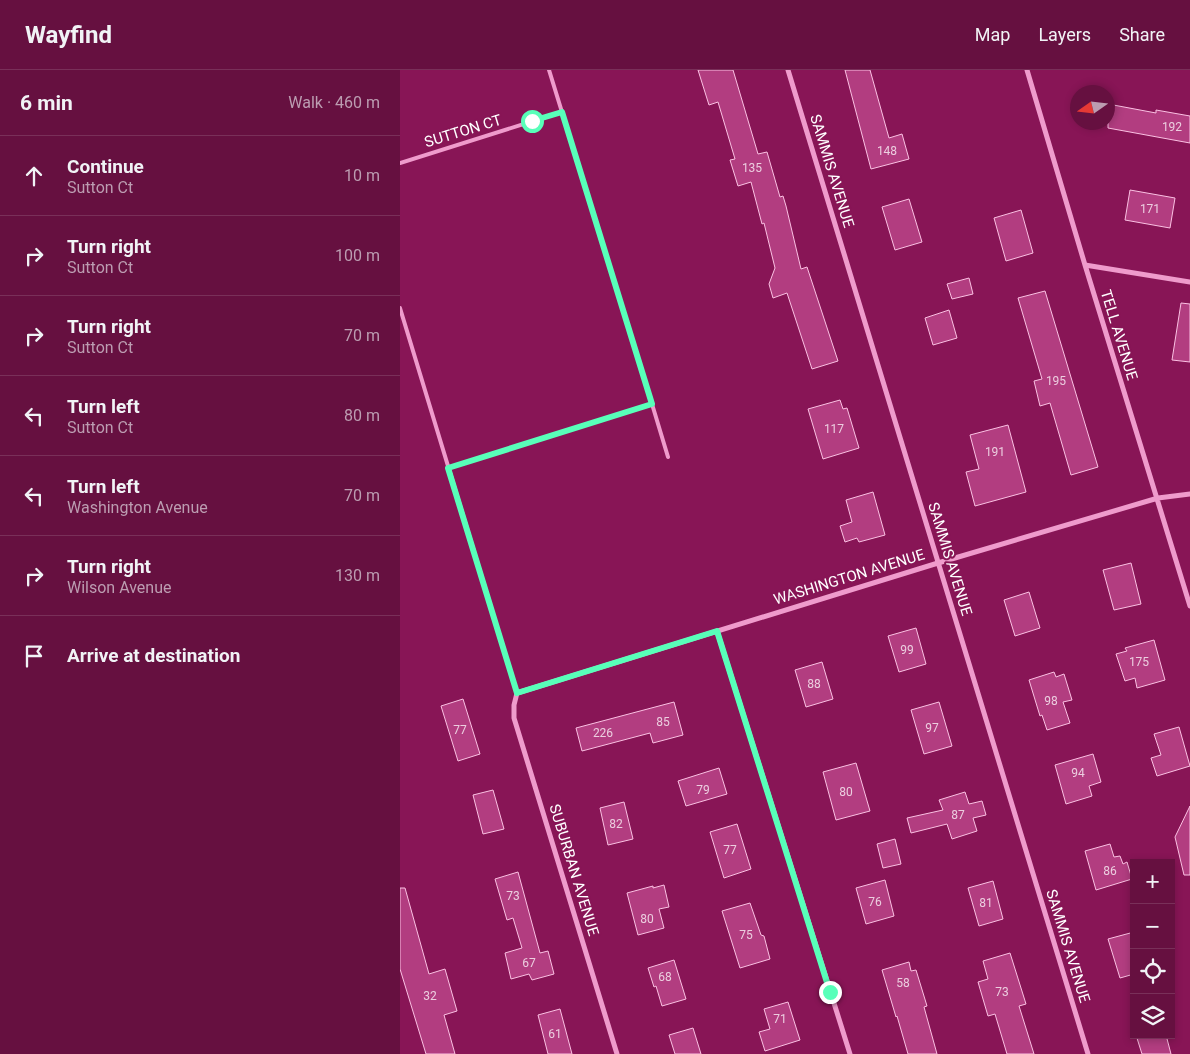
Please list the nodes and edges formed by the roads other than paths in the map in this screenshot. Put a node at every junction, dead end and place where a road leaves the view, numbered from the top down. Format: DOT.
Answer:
graph roads {
  1 [pos="549,70"];
  2 [pos="788,70"];
  3 [pos="1027,70"];
  4 [pos="562,112"];
  5 [pos="400,163"];
  6 [pos="1084,265"];
  7 [pos="1190,282"];
  8 [pos="400,308"];
  9 [pos="652,404"];
  10 [pos="668,457"];
  11 [pos="448,468"];
  12 [pos="1190,494"];
  13 [pos="1158,498"];
  14 [pos="938,563"];
  15 [pos="1190,606"];
  16 [pos="717,631"];
  17 [pos="517,693"];
  18 [pos="617,1054"];
  19 [pos="850,1054"];
  20 [pos="1088,1054"];
  1 -- 4 [label="lane"];
  2 -- 14 [label="street, SAMMIS AVENUE"];
  3 -- 6 [label="street, TELL AVENUE"];
  4 -- 5 [label="lane, SUTTON CT"];
  4 -- 9 [label="lane"];
  6 -- 7 [label="street"];
  6 -- 13 [label="street, TELL AVENUE"];
  8 -- 11 [label="lane"];
  9 -- 10 [label="lane"];
  9 -- 11 [label="lane"];
  11 -- 17 [label="lane"];
  12 -- 13 [label="street, WASHINGTON AVENUE"];
  13 -- 14 [label="street, WASHINGTON AVENUE"];
  13 -- 15 [label="street, TELL AVENUE"];
  14 -- 16 [label="street, WASHINGTON AVENUE"];
  14 -- 20 [label="street, SAMMIS AVENUE"];
  16 -- 17 [label="street, WASHINGTON AVENUE"];
  16 -- 19 [label="street"];
  17 -- 18 [label="street, SUBURBAN AVENUE"];
}
